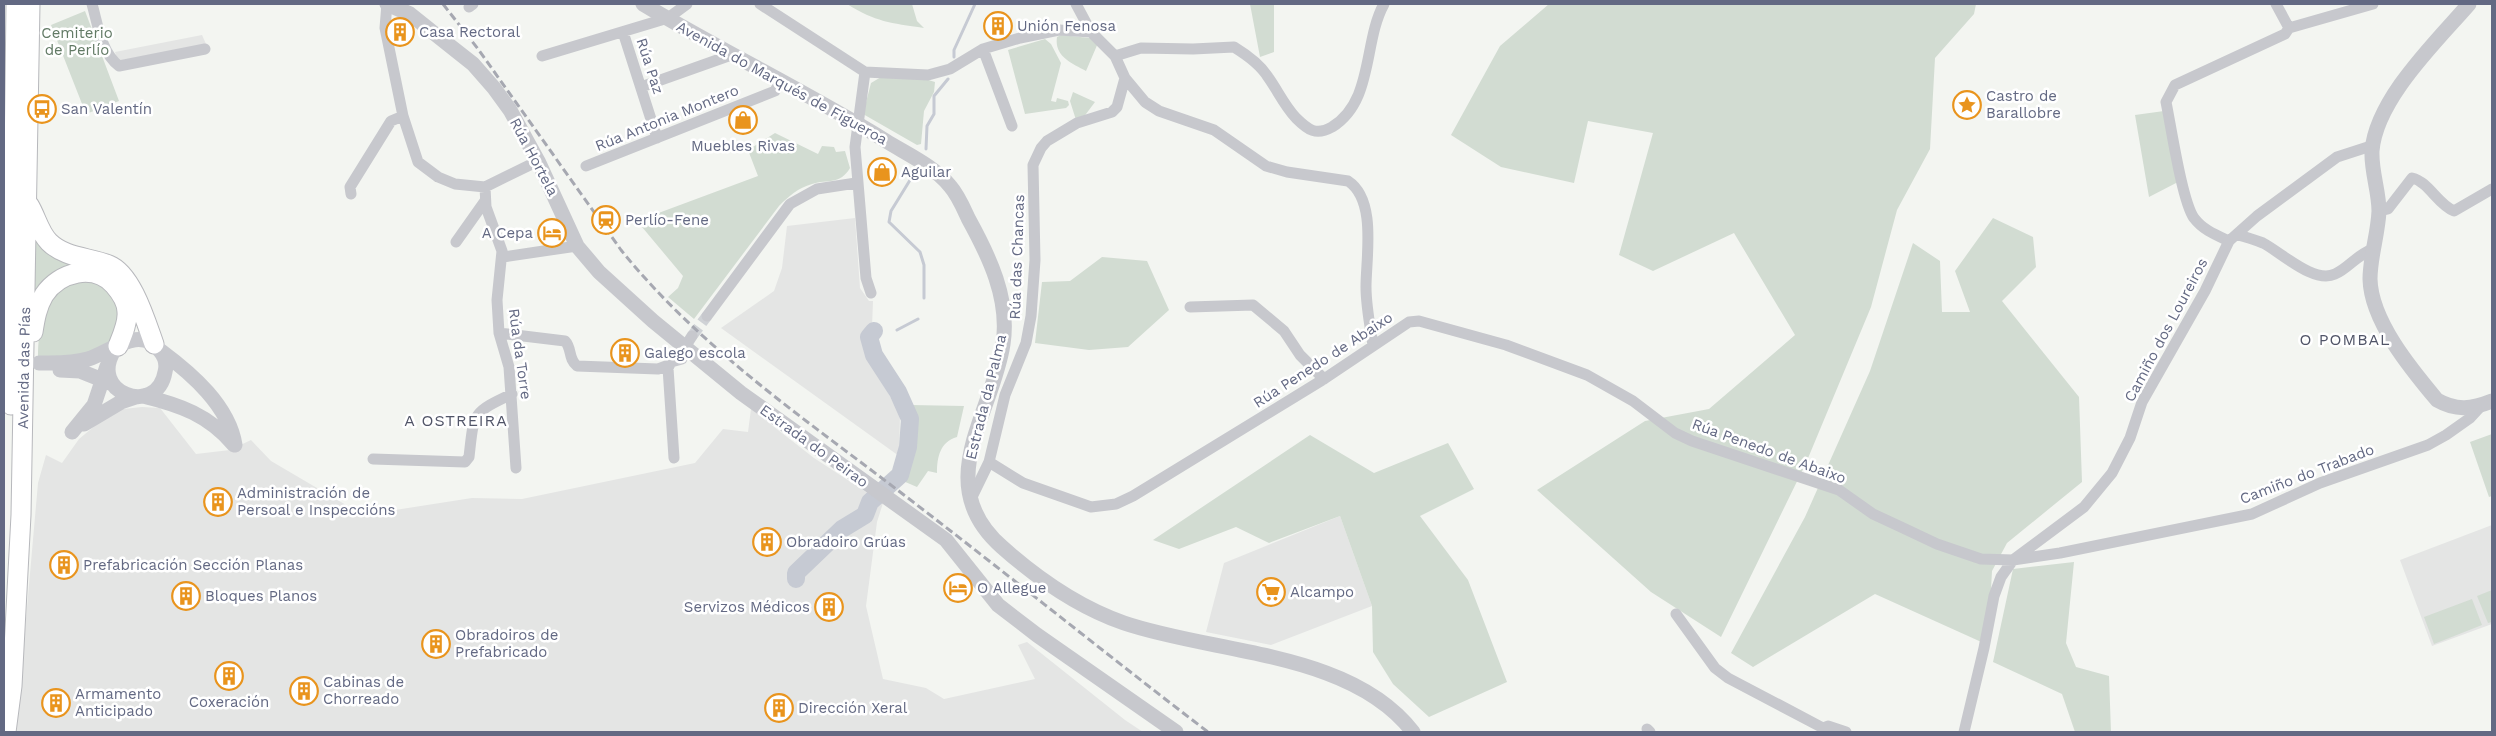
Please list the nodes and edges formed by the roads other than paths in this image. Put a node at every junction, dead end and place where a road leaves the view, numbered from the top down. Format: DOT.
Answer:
graph roads {
  1 [pos="16,4"];
  2 [pos="30,4"];
  3 [pos="92,4"];
  4 [pos="387,4"];
  5 [pos="643,4"];
  6 [pos="687,4"];
  7 [pos="760,4"];
  8 [pos="1384,4"];
  9 [pos="2276,4"];
  10 [pos="2372,4"];
  11 [pos="2469,4"];
  12 [pos="1079,6"];
  13 [pos="668,18"];
  14 [pos="2289,28"];
  15 [pos="623,32"];
  16 [pos="1091,32"];
  17 [pos="983,48"];
  18 [pos="204,49"];
  19 [pos="734,54"];
  20 [pos="542,56"];
  21 [pos="1115,56"];
  22 [pos="865,72"];
  23 [pos="1125,78"];
  24 [pos="781,80"];
  25 [pos="641,88"];
  26 [pos="402,116"];
  27 [pos="858,123"];
  28 [pos="1012,126"];
  29 [pos="657,138"];
  30 [pos="2374,144"];
  31 [pos="538,161"];
  32 [pos="920,163"];
  33 [pos="586,166"];
  34 [pos="856,183"];
  35 [pos="485,187"];
  36 [pos="2492,188"];
  37 [pos="350,194"];
  38 [pos="485,201"];
  39 [pos="27,202"];
  40 [pos="2379,211"];
  41 [pos="2233,238"];
  42 [pos="456,242"];
  43 [pos="577,246"];
  44 [pos="2374,249"];
  45 [pos="502,257"];
  46 [pos="12,268"];
  47 [pos="871,293"];
  48 [pos="1190,307"];
  49 [pos="707,316"];
  50 [pos="4,326"];
  51 [pos="499,333"];
  52 [pos="689,341"];
  53 [pos="1373,344"];
  54 [pos="157,348"];
  55 [pos="114,352"];
  56 [pos="669,365"];
  57 [pos="34,369"];
  58 [pos="1324,379"];
  59 [pos="107,382"];
  60 [pos="512,394"];
  61 [pos="140,397"];
  62 [pos="2486,404"];
  63 [pos="373,458"];
  64 [pos="674,458"];
  65 [pos="989,462"];
  66 [pos="516,468"];
  67 [pos="970,501"];
  68 [pos="2013,560"];
  69 [pos="1676,614"];
  70 [pos="4,636"];
  71 [pos="1823,730"];
  72 [pos="6,732"];
  73 [pos="1176,732"];
  74 [pos="1413,732"];
  75 [pos="1846,732"];
  76 [pos="1964,732"];
  1 -- 46 [label="highway, Avenida das Pías"];
  2 -- 39 [label="highway, Avenida das Pías"];
  3 -- 18 [label="street"];
  4 -- 26 [label="street"];
  4 -- 31 [label="street, Rúa Hortela"];
  5 -- 13 [label="street, Avenida do Marqués de Figueroa"];
  6 -- 13 [label="street"];
  7 -- 22 [label="street"];
  8 -- 21 [label="street"];
  9 -- 14 [label="street"];
  10 -- 14 [label="street"];
  11 -- 30 [label="street"];
  12 -- 16 [label="street"];
  13 -- 15 [label="street"];
  13 -- 19 [label="street, Avenida do Marqués de Figueroa"];
  14 -- 41 [label="street"];
  15 -- 20 [label="street"];
  15 -- 25 [label="street, Rúa Paz"];
  16 -- 17 [label="street"];
  16 -- 21 [label="street"];
  17 -- 22 [label="street"];
  17 -- 28 [label="street"];
  19 -- 24 [label="street, Avenida do Marqués de Figueroa"];
  19 -- 25 [label="street"];
  21 -- 23 [label="street"];
  22 -- 27 [label="street"];
  23 -- 53 [label="street"];
  23 -- 65 [label="street, Rúa das Chancas"];
  24 -- 27 [label="street, Avenida do Marqués de Figueroa"];
  24 -- 29 [label="street, Rúa Antonia Montero"];
  25 -- 29 [label="street, Rúa Paz"];
  26 -- 35 [label="street"];
  26 -- 37 [label="street"];
  27 -- 32 [label="street, Avenida do Marqués de Figueroa"];
  27 -- 34 [label="street"];
  29 -- 33 [label="street, Rúa Antonia Montero"];
  30 -- 40 [label="street"];
  30 -- 41 [label="street, Camiño dos Loureiros"];
  31 -- 35 [label="street"];
  31 -- 43 [label="street, Rúa Hortela"];
  32 -- 67 [label="street, Estrada da Palma"];
  34 -- 47 [label="street"];
  34 -- 49 [label="street"];
  35 -- 38 [label="street, Rúa da Torre"];
  36 -- 40 [label="street"];
  38 -- 42 [label="street"];
  38 -- 45 [label="street, Rúa da Torre"];
  39 -- 54 [label="highway"];
  39 -- 57 [label="highway, Avenida das Pías"];
  40 -- 44 [label="street"];
  41 -- 44 [label="street"];
  41 -- 68 [label="street, Camiño dos Loureiros"];
  43 -- 45 [label="street"];
  43 -- 52 [label="street, Rúa Hortela"];
  44 -- 62 [label="street"];
  45 -- 51 [label="street, Rúa da Torre"];
  46 -- 50 [label="highway"];
  46 -- 70 [label="highway, Avenida das Pías"];
  48 -- 58 [label="street"];
  51 -- 56 [label="street"];
  51 -- 60 [label="street, Rúa da Torre"];
  52 -- 56 [label="street"];
  52 -- 73 [label="street, Estrada do Peirao"];
  53 -- 58 [label="street, Rúa Penedo de Abaixo"];
  53 -- 68 [label="street, Rúa Penedo de Abaixo"];
  54 -- 55 [label="street"];
  54 -- 61 [label="street"];
  54 -- 61 [label="street"];
  55 -- 57 [label="street"];
  55 -- 57 [label="highway"];
  55 -- 59 [label="street"];
  56 -- 64 [label="street"];
  57 -- 59 [label="street"];
  57 -- 72 [label="highway, Avenida das Pías"];
  58 -- 65 [label="street, Rúa Penedo de Abaixo"];
  59 -- 61 [label="street"];
  59 -- 61 [label="street"];
  60 -- 63 [label="street"];
  60 -- 66 [label="street, Rúa da Torre"];
  62 -- 68 [label="street, Camiño do Trabado"];
  65 -- 67 [label="street, Rúa das Chancas"];
  67 -- 74 [label="street, Estrada da Palma"];
  68 -- 76 [label="street"];
  69 -- 71 [label="street"];
  71 -- 75 [label="street"];
}
